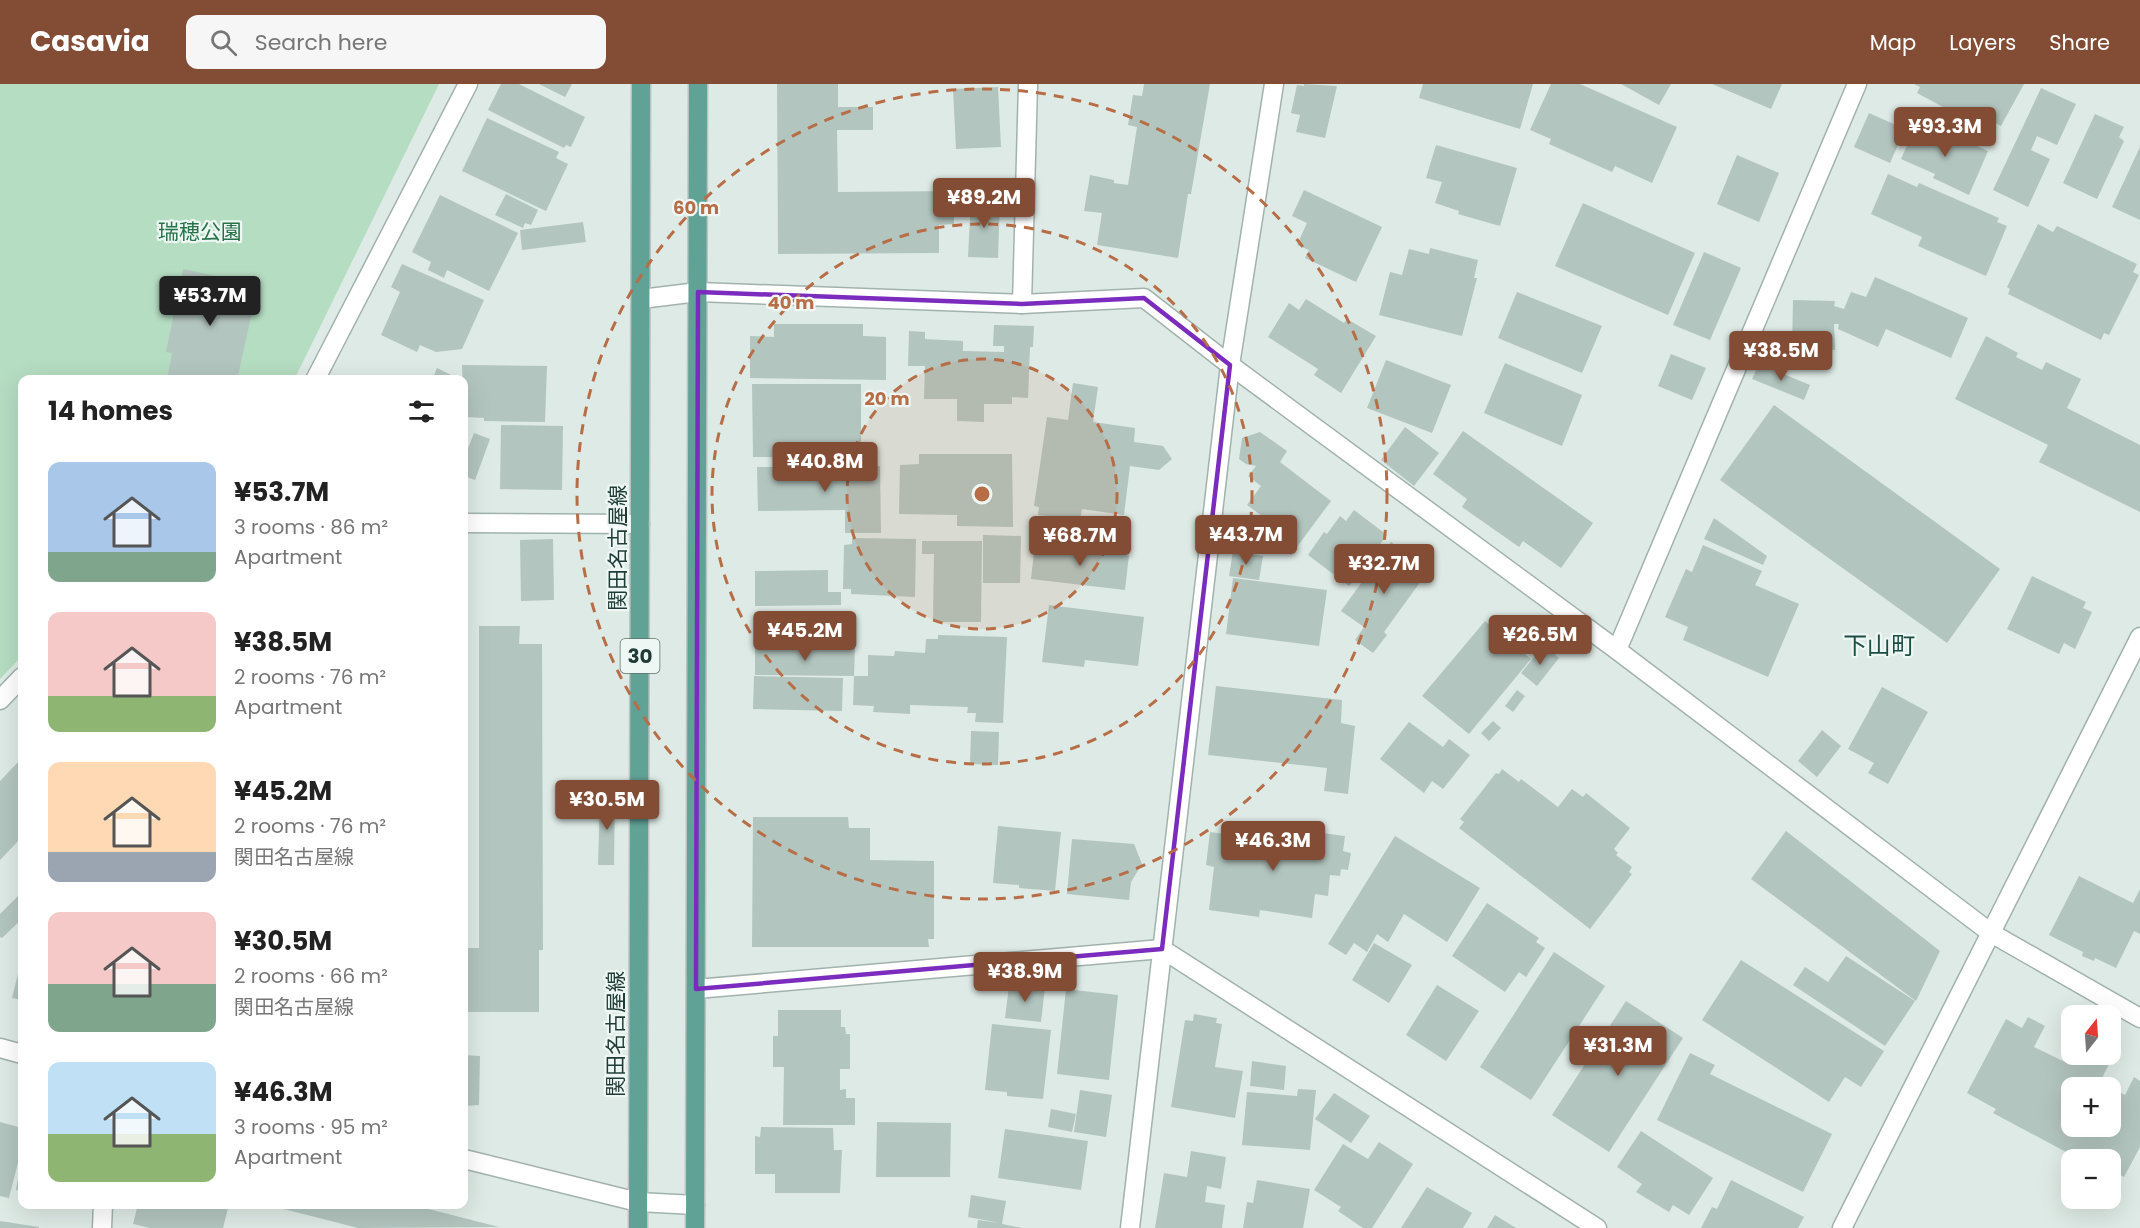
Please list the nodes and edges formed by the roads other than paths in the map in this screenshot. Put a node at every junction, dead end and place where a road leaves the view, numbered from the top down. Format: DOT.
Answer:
graph roads {
  1 [pos="468,84"];
  2 [pos="641,84"];
  3 [pos="698,84"];
  4 [pos="1028,84"];
  5 [pos="1274,84"];
  6 [pos="1857,84"];
  7 [pos="698,292"];
  8 [pos="641,299"];
  9 [pos="1022,304"];
  10 [pos="1230,365"];
  11 [pos="318,375"];
  12 [pos="468,523"];
  13 [pos="640,524"];
  14 [pos="2140,638"];
  15 [pos="1617,651"];
  16 [pos="18,681"];
  17 [pos="0,700"];
  18 [pos="1991,933"];
  19 [pos="1162,949"];
  20 [pos="696,989"];
  21 [pos="2140,1018"];
  22 [pos="0,1048"];
  23 [pos="18,1053"];
  24 [pos="468,1160"];
  25 [pos="638,1202"];
  26 [pos="695,1204"];
  27 [pos="103,1209"];
  28 [pos="102,1228"];
  29 [pos="638,1228"];
  30 [pos="695,1228"];
  31 [pos="1130,1228"];
  32 [pos="1597,1228"];
  33 [pos="1842,1228"];
  1 -- 11 [label="street"];
  2 -- 8 [label="main road, 関田名古屋線 / 30"];
  3 -- 7 [label="main road"];
  4 -- 9 [label="street"];
  5 -- 10 [label="street"];
  6 -- 15 [label="street"];
  7 -- 8 [label="street"];
  7 -- 9 [label="street"];
  7 -- 20 [label="main road"];
  8 -- 13 [label="main road, 関田名古屋線 / 30"];
  9 -- 10 [label="street"];
  10 -- 15 [label="street"];
  10 -- 19 [label="street"];
  12 -- 13 [label="street"];
  13 -- 25 [label="main road, 関田名古屋線 / 30"];
  14 -- 18 [label="street"];
  15 -- 18 [label="street"];
  16 -- 17 [label="street"];
  18 -- 21 [label="street"];
  18 -- 33 [label="street"];
  19 -- 20 [label="street"];
  19 -- 31 [label="street"];
  19 -- 32 [label="street"];
  20 -- 26 [label="main road"];
  22 -- 23 [label="street"];
  24 -- 25 [label="street"];
  25 -- 26 [label="street"];
  25 -- 29 [label="main road, 関田名古屋線 / 30"];
  26 -- 30 [label="main road"];
  27 -- 28 [label="street"];
}
